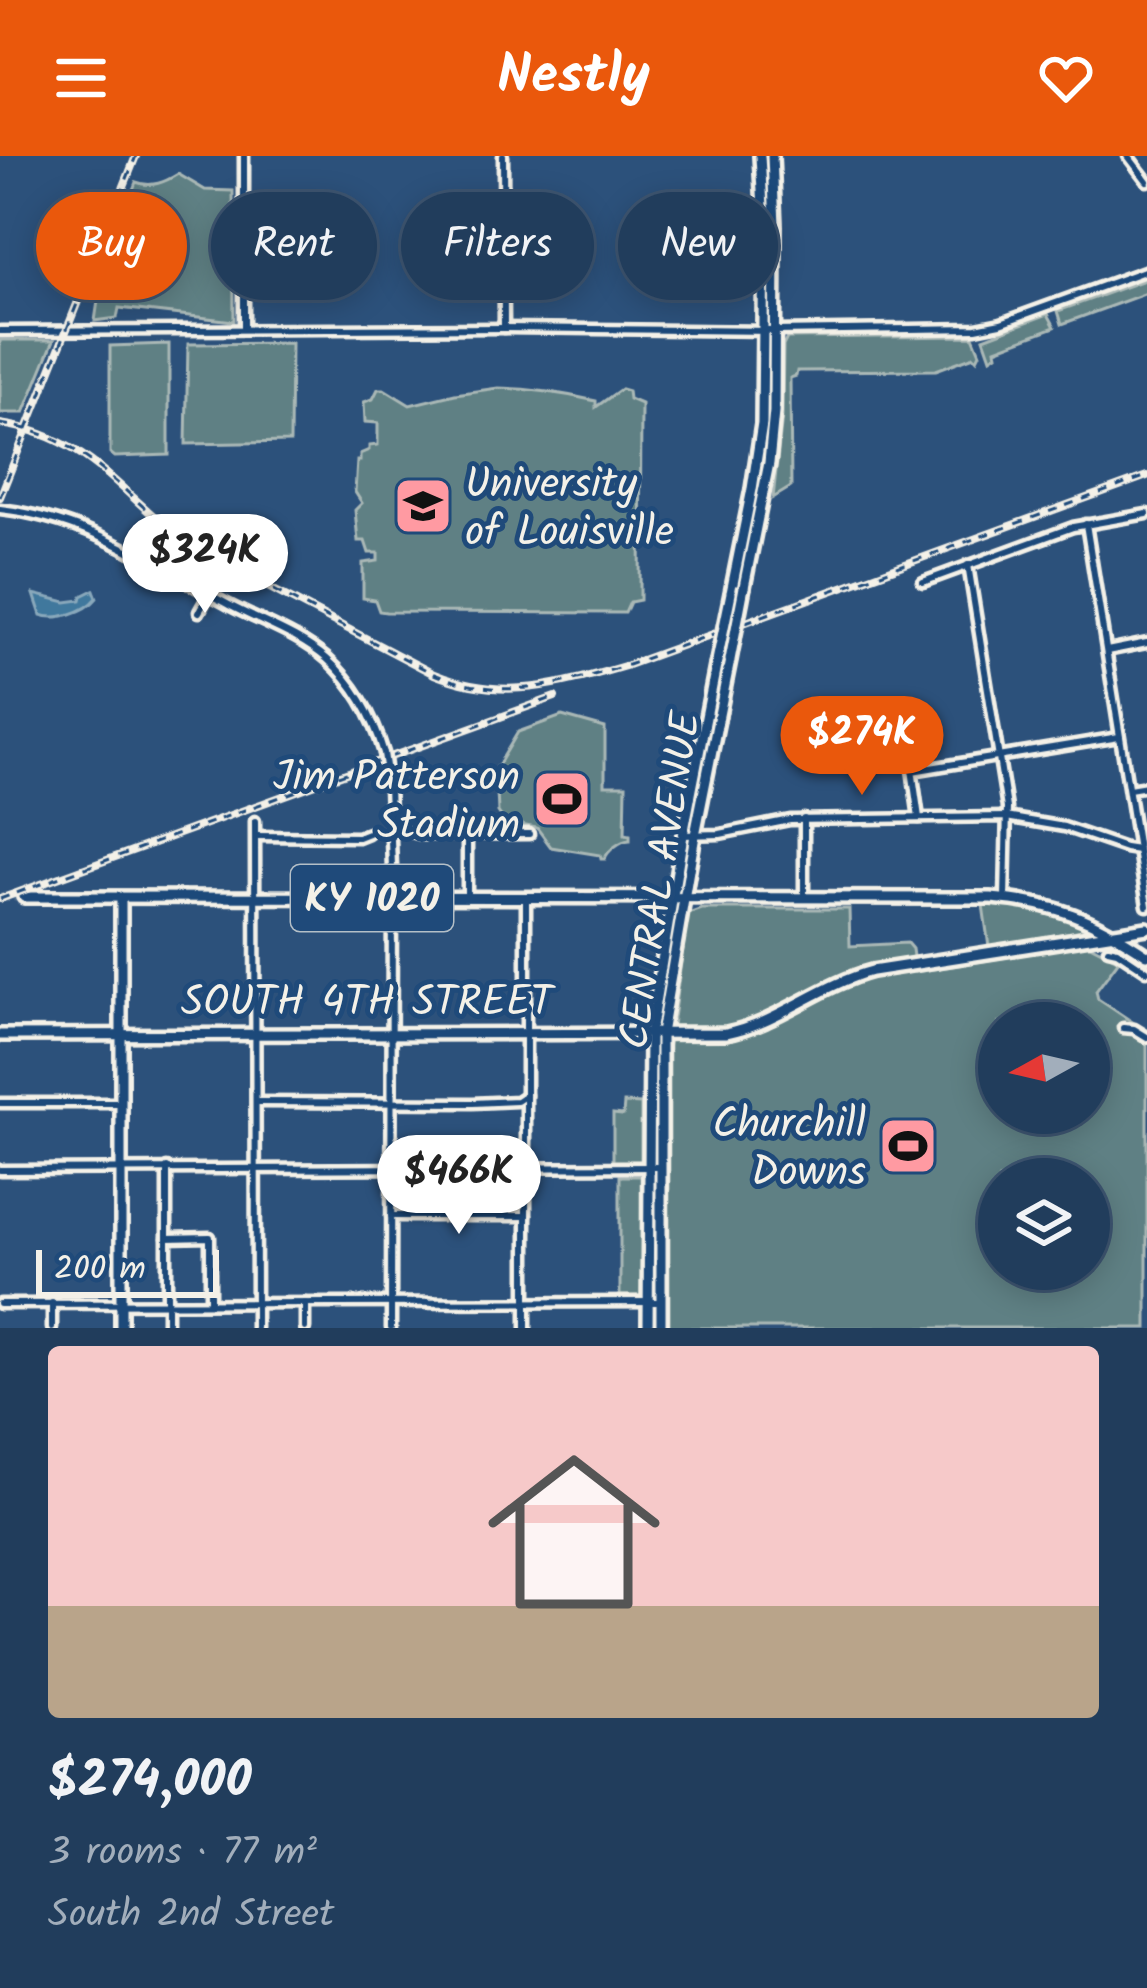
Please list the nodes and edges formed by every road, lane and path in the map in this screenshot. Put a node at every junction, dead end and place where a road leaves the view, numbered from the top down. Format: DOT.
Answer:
graph roads {
  1 [pos="244,156"];
  2 [pos="503,156"];
  3 [pos="760,156"];
  4 [pos="772,156"];
  5 [pos="1128,156"];
  6 [pos="1147,181"];
  7 [pos="1147,270"];
  8 [pos="244,328"];
  9 [pos="504,328"];
  10 [pos="0,331"];
  11 [pos="769,331"];
  12 [pos="0,509"];
  13 [pos="1147,514"];
  14 [pos="1086,524"];
  15 [pos="968,565"];
  16 [pos="923,583"];
  17 [pos="209,594"];
  18 [pos="200,612"];
  19 [pos="1147,643"];
  20 [pos="1107,651"];
  21 [pos="906,727"];
  22 [pos="1119,737"];
  23 [pos="999,756"];
  24 [pos="912,771"];
  25 [pos="1147,786"];
  26 [pos="1129,789"];
  27 [pos="1006,817"];
  28 [pos="919,818"];
  29 [pos="804,819"];
  30 [pos="255,821"];
  31 [pos="411,832"];
  32 [pos="368,833"];
  33 [pos="529,834"];
  34 [pos="467,835"];
  35 [pos="682,835"];
  36 [pos="256,836"];
  37 [pos="695,836"];
  38 [pos="1138,850"];
  39 [pos="24,897"];
  40 [pos="678,897"];
  41 [pos="804,897"];
  42 [pos="121,898"];
  43 [pos="255,898"];
  44 [pos="390,898"];
  45 [pos="466,898"];
  46 [pos="526,898"];
  47 [pos="1005,899"];
  48 [pos="1147,906"];
  49 [pos="1147,928"];
  50 [pos="1112,933"];
  51 [pos="1108,949"];
  52 [pos="1144,951"];
  53 [pos="1147,971"];
  54 [pos="1124,1028"];
  55 [pos="526,1032"];
  56 [pos="256,1033"];
  57 [pos="391,1033"];
  58 [pos="121,1034"];
  59 [pos="656,1034"];
  60 [pos="0,1035"];
  61 [pos="1147,1037"];
  62 [pos="526,1095"];
  63 [pos="0,1102"];
  64 [pos="256,1102"];
  65 [pos="390,1102"];
  66 [pos="121,1103"];
  67 [pos="526,1167"];
  68 [pos="648,1167"];
  69 [pos="661,1167"];
  70 [pos="122,1168"];
  71 [pos="167,1168"];
  72 [pos="256,1168"];
  73 [pos="391,1168"];
  74 [pos="0,1169"];
  75 [pos="391,1216"];
  76 [pos="526,1216"];
  77 [pos="167,1238"];
  78 [pos="392,1302"];
  79 [pos="526,1302"];
  80 [pos="654,1302"];
  81 [pos="122,1303"];
  82 [pos="167,1303"];
  83 [pos="210,1303"];
  84 [pos="256,1303"];
  85 [pos="305,1303"];
  86 [pos="0,1304"];
  87 [pos="52,1304"];
  88 [pos="52,1328"];
  89 [pos="121,1328"];
  90 [pos="167,1328"];
  91 [pos="256,1328"];
  92 [pos="305,1328"];
  93 [pos="392,1328"];
  94 [pos="526,1328"];
  95 [pos="648,1328"];
  96 [pos="661,1328"];
  1 -- 8 [label="street"];
  2 -- 9 [label="street"];
  3 -- 11 [label="main road"];
  4 -- 11 [label="main road"];
  5 -- 6 [label="street"];
  7 -- 11 [label="street"];
  8 -- 9 [label="street"];
  8 -- 10 [label="street"];
  9 -- 11 [label="street"];
  11 -- 35 [label="main road, CENTRAL AVENUE, bridge"];
  11 -- 37 [label="main road, CENTRAL AVENUE, bridge"];
  12 -- 17 [label="street"];
  13 -- 14 [label="street"];
  14 -- 15 [label="street"];
  14 -- 20 [label="street"];
  15 -- 16 [label="street"];
  15 -- 23 [label="street"];
  17 -- 18 [label="street"];
  17 -- 44 [label="street, bridge"];
  19 -- 20 [label="street"];
  20 -- 22 [label="street"];
  21 -- 24 [label="street"];
  22 -- 23 [label="street"];
  22 -- 26 [label="street"];
  23 -- 24 [label="street"];
  23 -- 27 [label="street"];
  24 -- 28 [label="street"];
  25 -- 26 [label="street"];
  26 -- 38 [label="street"];
  27 -- 28 [label="street"];
  27 -- 38 [label="street"];
  27 -- 47 [label="street"];
  28 -- 29 [label="street"];
  29 -- 37 [label="street"];
  29 -- 41 [label="street"];
  30 -- 36 [label="street"];
  31 -- 34 [label="street"];
  32 -- 36 [label="street"];
  33 -- 34 [label="street"];
  34 -- 45 [label="street"];
  35 -- 37 [label="street"];
  35 -- 40 [label="main road, CENTRAL AVENUE"];
  36 -- 43 [label="street"];
  37 -- 40 [label="main road, CENTRAL AVENUE"];
  38 -- 48 [label="street"];
  39 -- 42 [label="main road"];
  40 -- 41 [label="main road, KY 1020"];
  40 -- 46 [label="main road, KY 1020"];
  40 -- 59 [label="main road, CENTRAL AVENUE"];
  41 -- 47 [label="main road, KY 1020"];
  42 -- 43 [label="main road, KY 1020"];
  42 -- 58 [label="main road"];
  43 -- 44 [label="main road, KY 1020"];
  43 -- 56 [label="street"];
  44 -- 45 [label="main road, KY 1020"];
  44 -- 57 [label="street"];
  45 -- 46 [label="main road, KY 1020"];
  46 -- 55 [label="street"];
  47 -- 50 [label="main road, KY 1020"];
  49 -- 50 [label="main road"];
  50 -- 52 [label="main road, KY 1020"];
  50 -- 59 [label="main road, SOUTH 4TH STREET"];
  51 -- 53 [label="street"];
  54 -- 61 [label="street"];
  55 -- 57 [label="main road, SOUTH 4TH STREET"];
  55 -- 59 [label="main road, SOUTH 4TH STREET"];
  55 -- 62 [label="street"];
  56 -- 57 [label="main road, SOUTH 4TH STREET"];
  56 -- 58 [label="main road, SOUTH 4TH STREET"];
  56 -- 64 [label="street"];
  57 -- 65 [label="street"];
  58 -- 60 [label="main road, SOUTH 4TH STREET"];
  58 -- 66 [label="main road"];
  59 -- 68 [label="main road, CENTRAL AVENUE"];
  59 -- 69 [label="main road, CENTRAL AVENUE"];
  62 -- 65 [label="street"];
  62 -- 67 [label="street"];
  63 -- 66 [label="street"];
  64 -- 65 [label="street"];
  64 -- 72 [label="street"];
  65 -- 73 [label="street"];
  66 -- 70 [label="main road"];
  67 -- 68 [label="street"];
  67 -- 73 [label="street"];
  67 -- 76 [label="street"];
  68 -- 69 [label="street"];
  68 -- 80 [label="main road, CENTRAL AVENUE"];
  69 -- 80 [label="main road, CENTRAL AVENUE"];
  70 -- 71 [label="street"];
  70 -- 74 [label="street"];
  70 -- 81 [label="main road"];
  71 -- 72 [label="street"];
  71 -- 77 [label="street"];
  72 -- 73 [label="street"];
  72 -- 84 [label="street"];
  73 -- 75 [label="street"];
  75 -- 76 [label="street"];
  75 -- 78 [label="street"];
  76 -- 79 [label="street"];
  77 -- 82 [label="street"];
  77 -- 83 [label="street"];
  78 -- 79 [label="street"];
  78 -- 85 [label="street"];
  78 -- 93 [label="street"];
  79 -- 80 [label="street"];
  79 -- 94 [label="street"];
  80 -- 95 [label="main road, CENTRAL AVENUE"];
  80 -- 96 [label="main road, CENTRAL AVENUE"];
  81 -- 82 [label="street"];
  81 -- 87 [label="street"];
  81 -- 89 [label="main road"];
  82 -- 83 [label="street"];
  82 -- 90 [label="street"];
  83 -- 84 [label="street"];
  84 -- 85 [label="street"];
  84 -- 91 [label="street"];
  85 -- 92 [label="street"];
  86 -- 87 [label="street"];
  87 -- 88 [label="street"];
}
